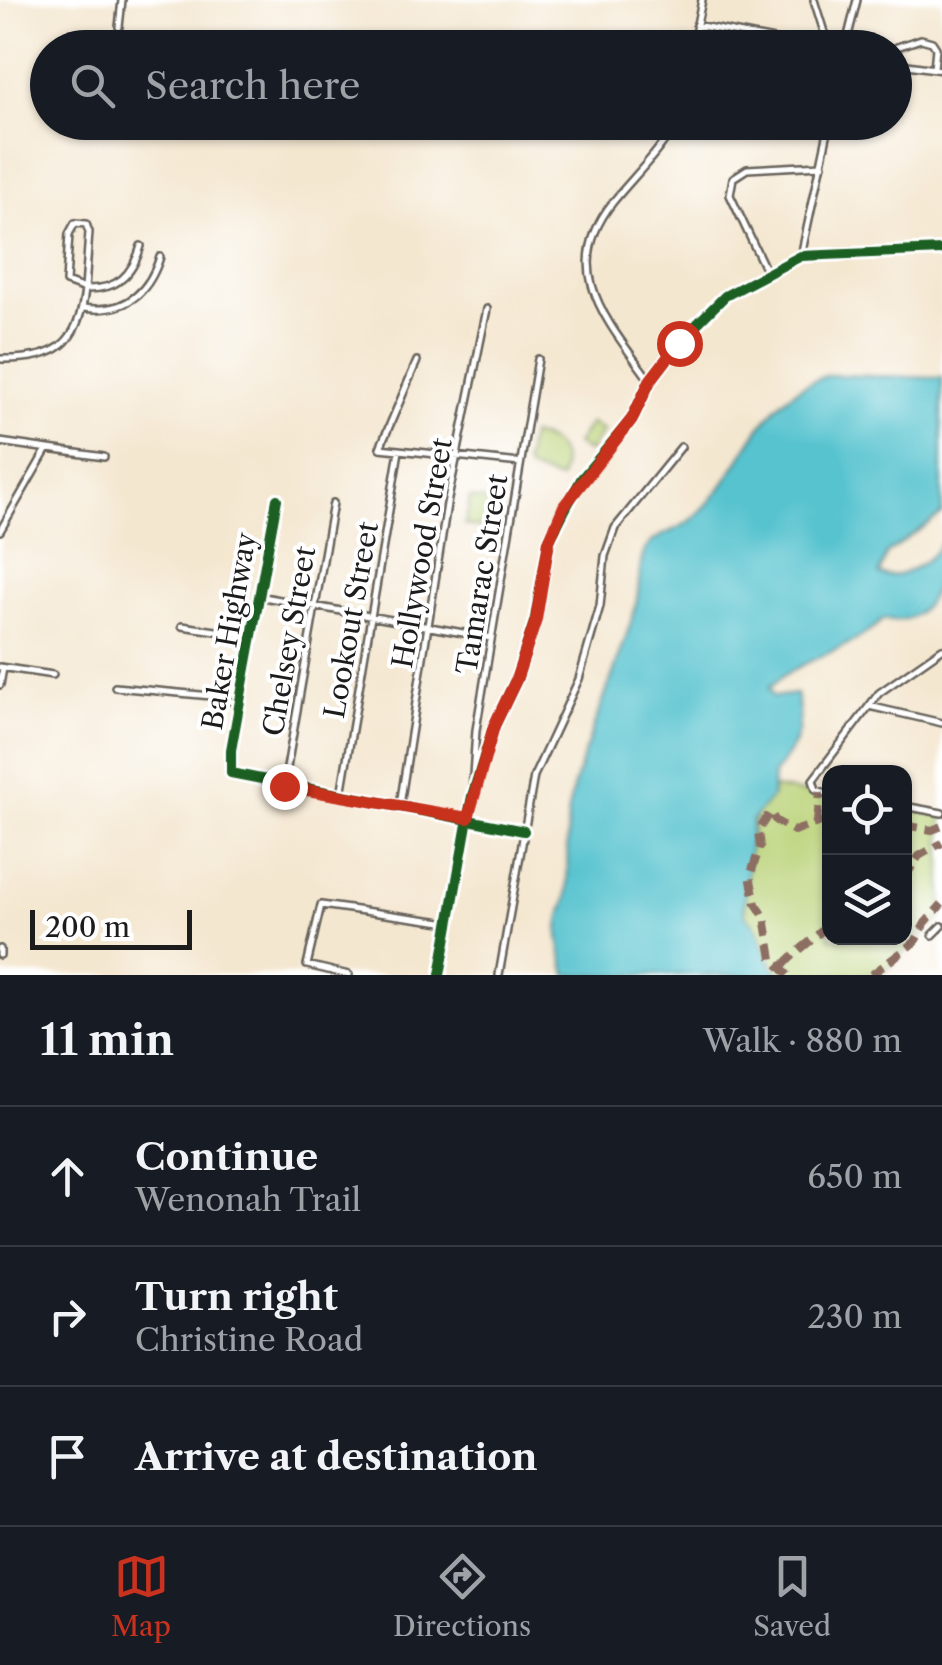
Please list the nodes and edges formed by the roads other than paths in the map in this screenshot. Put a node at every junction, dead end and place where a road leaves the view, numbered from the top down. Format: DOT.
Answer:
graph roads {
  1 [pos="122,0"];
  2 [pos="702,0"];
  3 [pos="814,0"];
  4 [pos="857,0"];
  5 [pos="696,26"];
  6 [pos="119,28"];
  7 [pos="695,30"];
  8 [pos="718,30"];
  9 [pos="823,30"];
  10 [pos="850,30"];
  11 [pos="912,43"];
  12 [pos="912,65"];
  13 [pos="938,69"];
  14 [pos="662,140"];
  15 [pos="827,140"];
  16 [pos="822,165"];
  17 [pos="141,246"];
  18 [pos="942,248"];
  19 [pos="802,256"];
  20 [pos="160,257"];
  21 [pos="768,273"];
  22 [pos="85,288"];
  23 [pos="82,308"];
  24 [pos="487,309"];
  25 [pos="0,359"];
  26 [pos="538,359"];
  27 [pos="416,361"];
  28 [pos="650,381"];
  29 [pos="0,442"];
  30 [pos="682,447"];
  31 [pos="47,449"];
  32 [pos="400,451"];
  33 [pos="104,457"];
  34 [pos="459,459"];
  35 [pos="520,463"];
  36 [pos="277,499"];
  37 [pos="333,503"];
  38 [pos="0,531"];
  39 [pos="258,596"];
  40 [pos="315,606"];
  41 [pos="372,617"];
  42 [pos="428,625"];
  43 [pos="182,626"];
  44 [pos="250,636"];
  45 [pos="491,638"];
  46 [pos="942,649"];
  47 [pos="2,668"];
  48 [pos="52,675"];
  49 [pos="0,684"];
  50 [pos="115,687"];
  51 [pos="238,704"];
  52 [pos="868,706"];
  53 [pos="942,723"];
  54 [pos="824,765"];
  55 [pos="822,768"];
  56 [pos="284,786"];
  57 [pos="822,791"];
  58 [pos="341,795"];
  59 [pos="472,796"];
  60 [pos="400,805"];
  61 [pos="912,807"];
  62 [pos="942,813"];
  63 [pos="468,818"];
  64 [pos="524,831"];
  65 [pos="450,923"];
  66 [pos="942,926"];
  67 [pos="933,935"];
  68 [pos="349,975"];
  69 [pos="440,975"];
  70 [pos="499,975"];
  1 -- 6 [label="street"];
  2 -- 5 [label="street"];
  3 -- 9 [label="street"];
  4 -- 10 [label="street"];
  5 -- 7 [label="street"];
  5 -- 8 [label="street"];
  11 -- 13 [label="street"];
  12 -- 13 [label="street"];
  14 -- 28 [label="street"];
  15 -- 16 [label="street"];
  16 -- 19 [label="street"];
  16 -- 21 [label="street"];
  17 -- 22 [label="street"];
  18 -- 19 [label="street"];
  19 -- 21 [label="street"];
  20 -- 23 [label="street"];
  21 -- 28 [label="street"];
  22 -- 22 [label="street"];
  22 -- 23 [label="street"];
  23 -- 25 [label="street"];
  24 -- 34 [label="street, Hollywood Street"];
  26 -- 35 [label="street, Tamarac Street"];
  27 -- 32 [label="street"];
  28 -- 59 [label="street"];
  29 -- 31 [label="street"];
  30 -- 64 [label="street"];
  31 -- 33 [label="street"];
  31 -- 38 [label="street"];
  32 -- 34 [label="street"];
  32 -- 41 [label="street, Lookout Street"];
  34 -- 35 [label="street"];
  34 -- 42 [label="street, Hollywood Street"];
  35 -- 45 [label="street, Tamarac Street"];
  36 -- 39 [label="street, Baker Highway"];
  37 -- 40 [label="street, Chelsey Street"];
  39 -- 40 [label="street"];
  39 -- 44 [label="street, Baker Highway"];
  40 -- 41 [label="street"];
  40 -- 56 [label="street, Chelsey Street"];
  41 -- 42 [label="street"];
  41 -- 58 [label="street, Lookout Street"];
  42 -- 45 [label="street"];
  42 -- 60 [label="street, Hollywood Street"];
  43 -- 44 [label="street"];
  44 -- 51 [label="street, Baker Highway"];
  45 -- 59 [label="street, Tamarac Street"];
  46 -- 52 [label="street"];
  47 -- 48 [label="street"];
  47 -- 49 [label="street"];
  50 -- 51 [label="street"];
  51 -- 56 [label="street, Baker Highway"];
  52 -- 53 [label="street"];
  52 -- 54 [label="street"];
  55 -- 57 [label="street"];
  56 -- 58 [label="street"];
  58 -- 60 [label="street"];
  59 -- 63 [label="street"];
  60 -- 63 [label="street"];
  61 -- 62 [label="street"];
  63 -- 64 [label="street"];
  63 -- 65 [label="street"];
  64 -- 70 [label="street"];
  65 -- 68 [label="street"];
  65 -- 69 [label="street"];
  66 -- 67 [label="street"];
}
